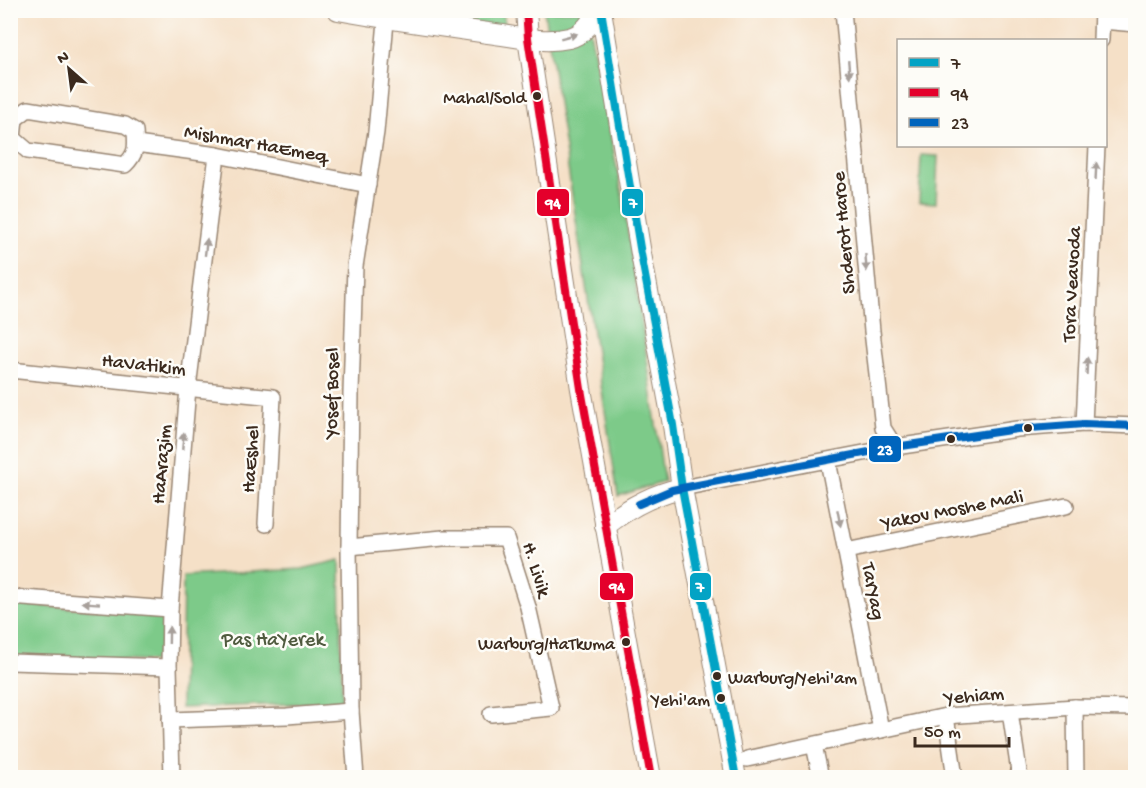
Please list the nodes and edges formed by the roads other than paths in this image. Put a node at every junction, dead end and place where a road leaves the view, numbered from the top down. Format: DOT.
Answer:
graph roads {
  1 [pos="338,10"];
  2 [pos="526,10"];
  3 [pos="600,10"];
  4 [pos="843,10"];
  5 [pos="387,15"];
  6 [pos="1102,16"];
  7 [pos="1136,24"];
  8 [pos="491,33"];
  9 [pos="528,38"];
  10 [pos="1101,39"];
  11 [pos="534,75"];
  12 [pos="13,119"];
  13 [pos="136,144"];
  14 [pos="1097,147"];
  15 [pos="217,155"];
  16 [pos="368,185"];
  17 [pos="10,370"];
  18 [pos="188,388"];
  19 [pos="273,397"];
  20 [pos="1084,424"];
  21 [pos="1136,426"];
  22 [pos="895,447"];
  23 [pos="828,461"];
  24 [pos="710,483"];
  25 [pos="682,488"];
  26 [pos="1066,506"];
  27 [pos="686,513"];
  28 [pos="266,524"];
  29 [pos="605,526"];
  30 [pos="349,547"];
  31 [pos="846,550"];
  32 [pos="10,597"];
  33 [pos="170,609"];
  34 [pos="10,662"];
  35 [pos="169,667"];
  36 [pos="1075,707"];
  37 [pos="1136,708"];
  38 [pos="351,711"];
  39 [pos="1010,712"];
  40 [pos="491,714"];
  41 [pos="946,716"];
  42 [pos="170,720"];
  43 [pos="881,730"];
  44 [pos="814,744"];
  45 [pos="747,759"];
  46 [pos="172,777"];
  47 [pos="356,777"];
  48 [pos="651,777"];
  49 [pos="736,777"];
  50 [pos="820,777"];
  51 [pos="955,777"];
  52 [pos="1020,777"];
  53 [pos="1076,777"];
  1 -- 5 [label="main road"];
  2 -- 9 [label="main road"];
  9 -- 3 [label="main road, one-way"];
  3 -- 25 [label="main road"];
  4 -- 22 [label="street, Shderot Haroe, one-way"];
  5 -- 8 [label="main road"];
  5 -- 16 [label="street, Yosef Bosel"];
  6 -- 7 [label="street"];
  6 -- 10 [label="street"];
  8 -- 9 [label="main road"];
  8 -- 11 [label="main road"];
  9 -- 11 [label="main road"];
  11 -- 29 [label="main road"];
  12 -- 13 [label="street"];
  12 -- 13 [label="street"];
  13 -- 15 [label="street, Mishmar HaEmeq"];
  20 -- 14 [label="street, Tora Veavoda, one-way"];
  15 -- 16 [label="street, Mishmar HaEmeq"];
  18 -- 15 [label="street, HaArazim, one-way"];
  16 -- 30 [label="street, Yosef Bosel"];
  17 -- 18 [label="street, HaVatikim"];
  18 -- 19 [label="street, HaVatikim"];
  33 -- 18 [label="street, HaArazim, one-way"];
  19 -- 28 [label="street, HaEshel"];
  20 -- 21 [label="street"];
  20 -- 22 [label="street"];
  22 -- 23 [label="street"];
  23 -- 24 [label="street"];
  23 -- 31 [label="street, TarYag, one-way"];
  24 -- 25 [label="street"];
  24 -- 27 [label="street"];
  25 -- 27 [label="main road"];
  25 -- 29 [label="main road"];
  26 -- 31 [label="street, Yakov Moshe Mali"];
  27 -- 49 [label="main road"];
  29 -- 48 [label="main road"];
  30 -- 38 [label="street, Yosef Bosel"];
  30 -- 40 [label="street, H. Livik"];
  31 -- 43 [label="street, TarYag"];
  33 -- 32 [label="street, one-way"];
  35 -- 33 [label="street, HaArazim, one-way"];
  34 -- 35 [label="street"];
  35 -- 42 [label="street, HaArazim"];
  36 -- 37 [label="street, Yehiam"];
  36 -- 39 [label="street, Yehiam"];
  36 -- 53 [label="street"];
  38 -- 42 [label="street"];
  38 -- 47 [label="street, Yosef Bosel"];
  39 -- 41 [label="street, Yehiam"];
  39 -- 52 [label="street"];
  41 -- 43 [label="street, Yehiam"];
  41 -- 51 [label="street"];
  42 -- 46 [label="street, HaArazim"];
  43 -- 44 [label="street, Yehiam"];
  44 -- 45 [label="street, Yehiam"];
  44 -- 50 [label="street"];
}
